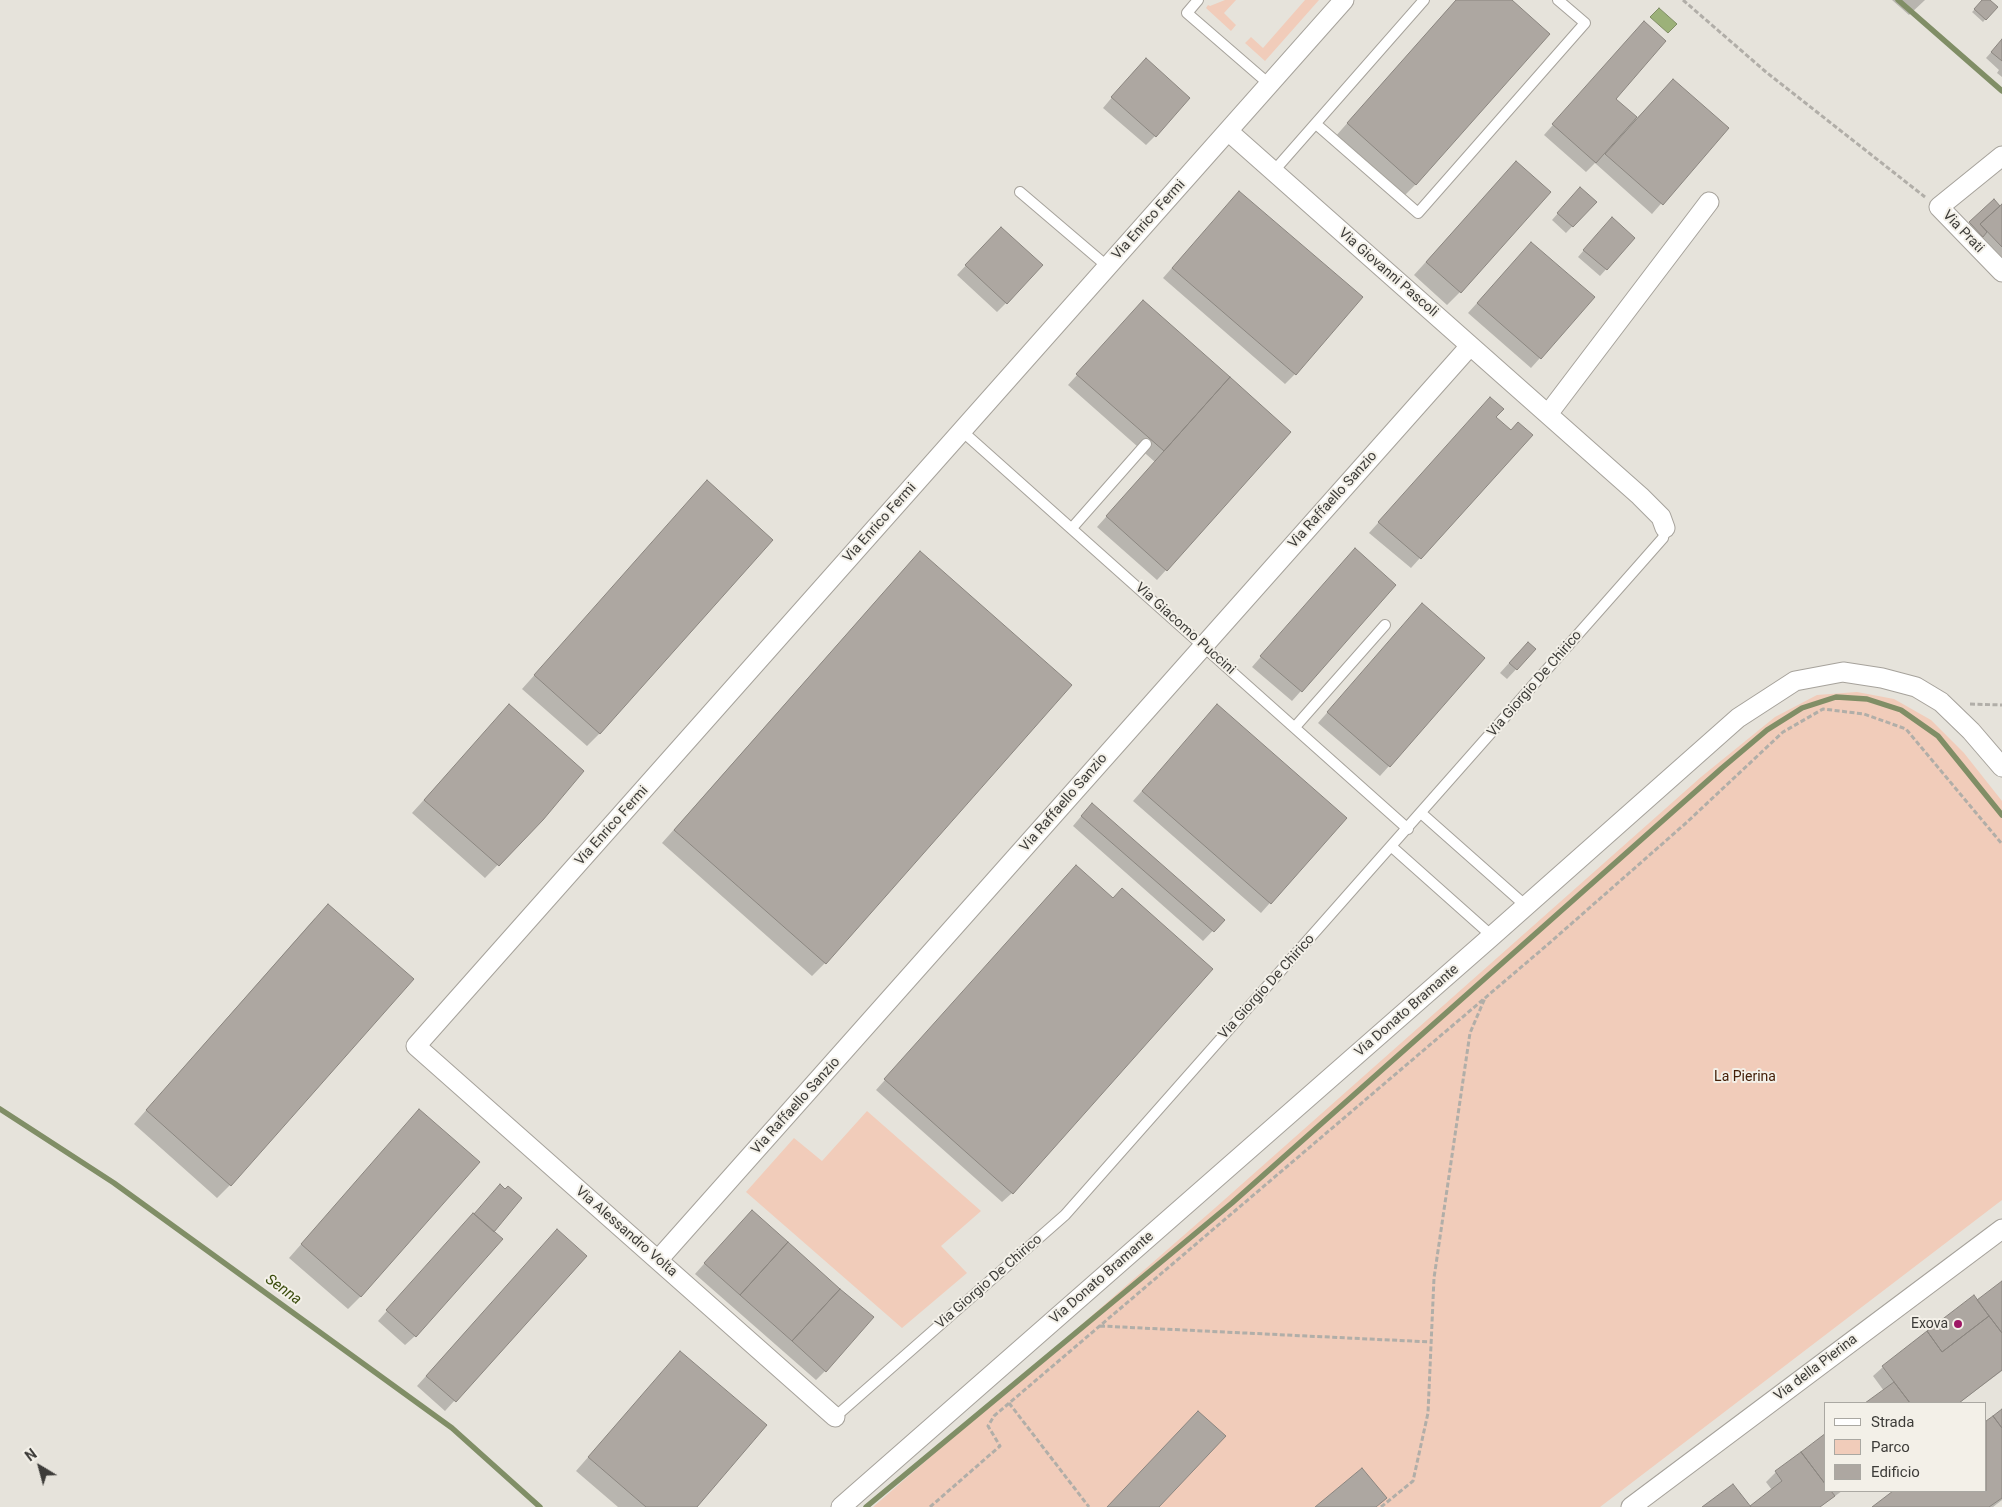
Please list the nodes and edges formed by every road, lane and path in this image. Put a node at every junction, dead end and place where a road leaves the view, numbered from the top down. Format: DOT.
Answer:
graph roads {
  1 [pos="1198,0"];
  2 [pos="1344,0"];
  3 [pos="1424,0"];
  4 [pos="1558,0"];
  5 [pos="1683,0"];
  6 [pos="1269,84"];
  7 [pos="1316,124"];
  8 [pos="1228,131"];
  9 [pos="2002,156"];
  10 [pos="1273,172"];
  11 [pos="1020,192"];
  12 [pos="1709,202"];
  13 [pos="1939,208"];
  14 [pos="1108,267"];
  15 [pos="2002,272"];
  16 [pos="1470,346"];
  17 [pos="1548,414"];
  18 [pos="962,431"];
  19 [pos="1146,444"];
  20 [pos="1072,528"];
  21 [pos="1665,528"];
  22 [pos="1385,624"];
  23 [pos="1203,646"];
  24 [pos="1295,727"];
  25 [pos="2002,767"];
  26 [pos="1421,813"];
  27 [pos="1408,828"];
  28 [pos="2002,844"];
  29 [pos="1392,847"];
  30 [pos="1526,906"];
  31 [pos="1492,936"];
  32 [pos="1485,998"];
  33 [pos="416,1046"];
  34 [pos="2002,1229"];
  35 [pos="658,1260"];
  36 [pos="1100,1326"];
  37 [pos="1431,1342"];
  38 [pos="1009,1404"];
  39 [pos="836,1417"];
  40 [pos="841,1507"];
  41 [pos="930,1507"];
  42 [pos="1089,1507"];
  43 [pos="1381,1507"];
  44 [pos="1631,1507"];
  1 -- 6 [label="lane"];
  2 -- 6 [label="street, Via Enrico Fermi"];
  3 -- 7 [label="lane"];
  4 -- 7 [label="lane"];
  5 -- 13 [label="path"];
  6 -- 8 [label="street, Via Enrico Fermi"];
  7 -- 10 [label="lane"];
  8 -- 10 [label="street, Via Giovanni Pascoli"];
  8 -- 14 [label="street, Via Enrico Fermi"];
  9 -- 13 [label="street, Via Prati"];
  10 -- 16 [label="street, Via Giovanni Pascoli"];
  11 -- 14 [label="lane"];
  12 -- 17 [label="street"];
  13 -- 15 [label="street, Via Prati"];
  14 -- 18 [label="street, Via Enrico Fermi"];
  16 -- 17 [label="street, Via Giovanni Pascoli"];
  16 -- 23 [label="street, Via Raffaello Sanzio"];
  17 -- 21 [label="street, Via Giovanni Pascoli"];
  18 -- 20 [label="lane, Via Giacomo Puccini"];
  18 -- 33 [label="street, Via Enrico Fermi"];
  19 -- 20 [label="lane"];
  20 -- 23 [label="lane, Via Giacomo Puccini"];
  21 -- 26 [label="lane, Via Giorgio De Chirico"];
  22 -- 24 [label="lane"];
  23 -- 24 [label="lane, Via Giacomo Puccini"];
  23 -- 35 [label="street, Via Raffaello Sanzio"];
  24 -- 27 [label="lane, Via Giacomo Puccini"];
  25 -- 30 [label="street, Via Donato Bramante"];
  26 -- 27 [label="lane, Via Giorgio De Chirico"];
  26 -- 30 [label="lane"];
  27 -- 29 [label="lane, Via Giorgio De Chirico"];
  28 -- 32 [label="path"];
  29 -- 31 [label="lane"];
  29 -- 39 [label="lane, Via Giorgio De Chirico"];
  30 -- 31 [label="street, Via Donato Bramante"];
  31 -- 40 [label="street, Via Donato Bramante"];
  32 -- 36 [label="path"];
  32 -- 37 [label="path"];
  33 -- 35 [label="street, Via Alessandro Volta"];
  34 -- 44 [label="street, Via della Pierina"];
  35 -- 39 [label="street, Via Alessandro Volta"];
  36 -- 37 [label="path"];
  36 -- 38 [label="path"];
  37 -- 43 [label="path"];
  38 -- 41 [label="path"];
  38 -- 42 [label="path"];
}
